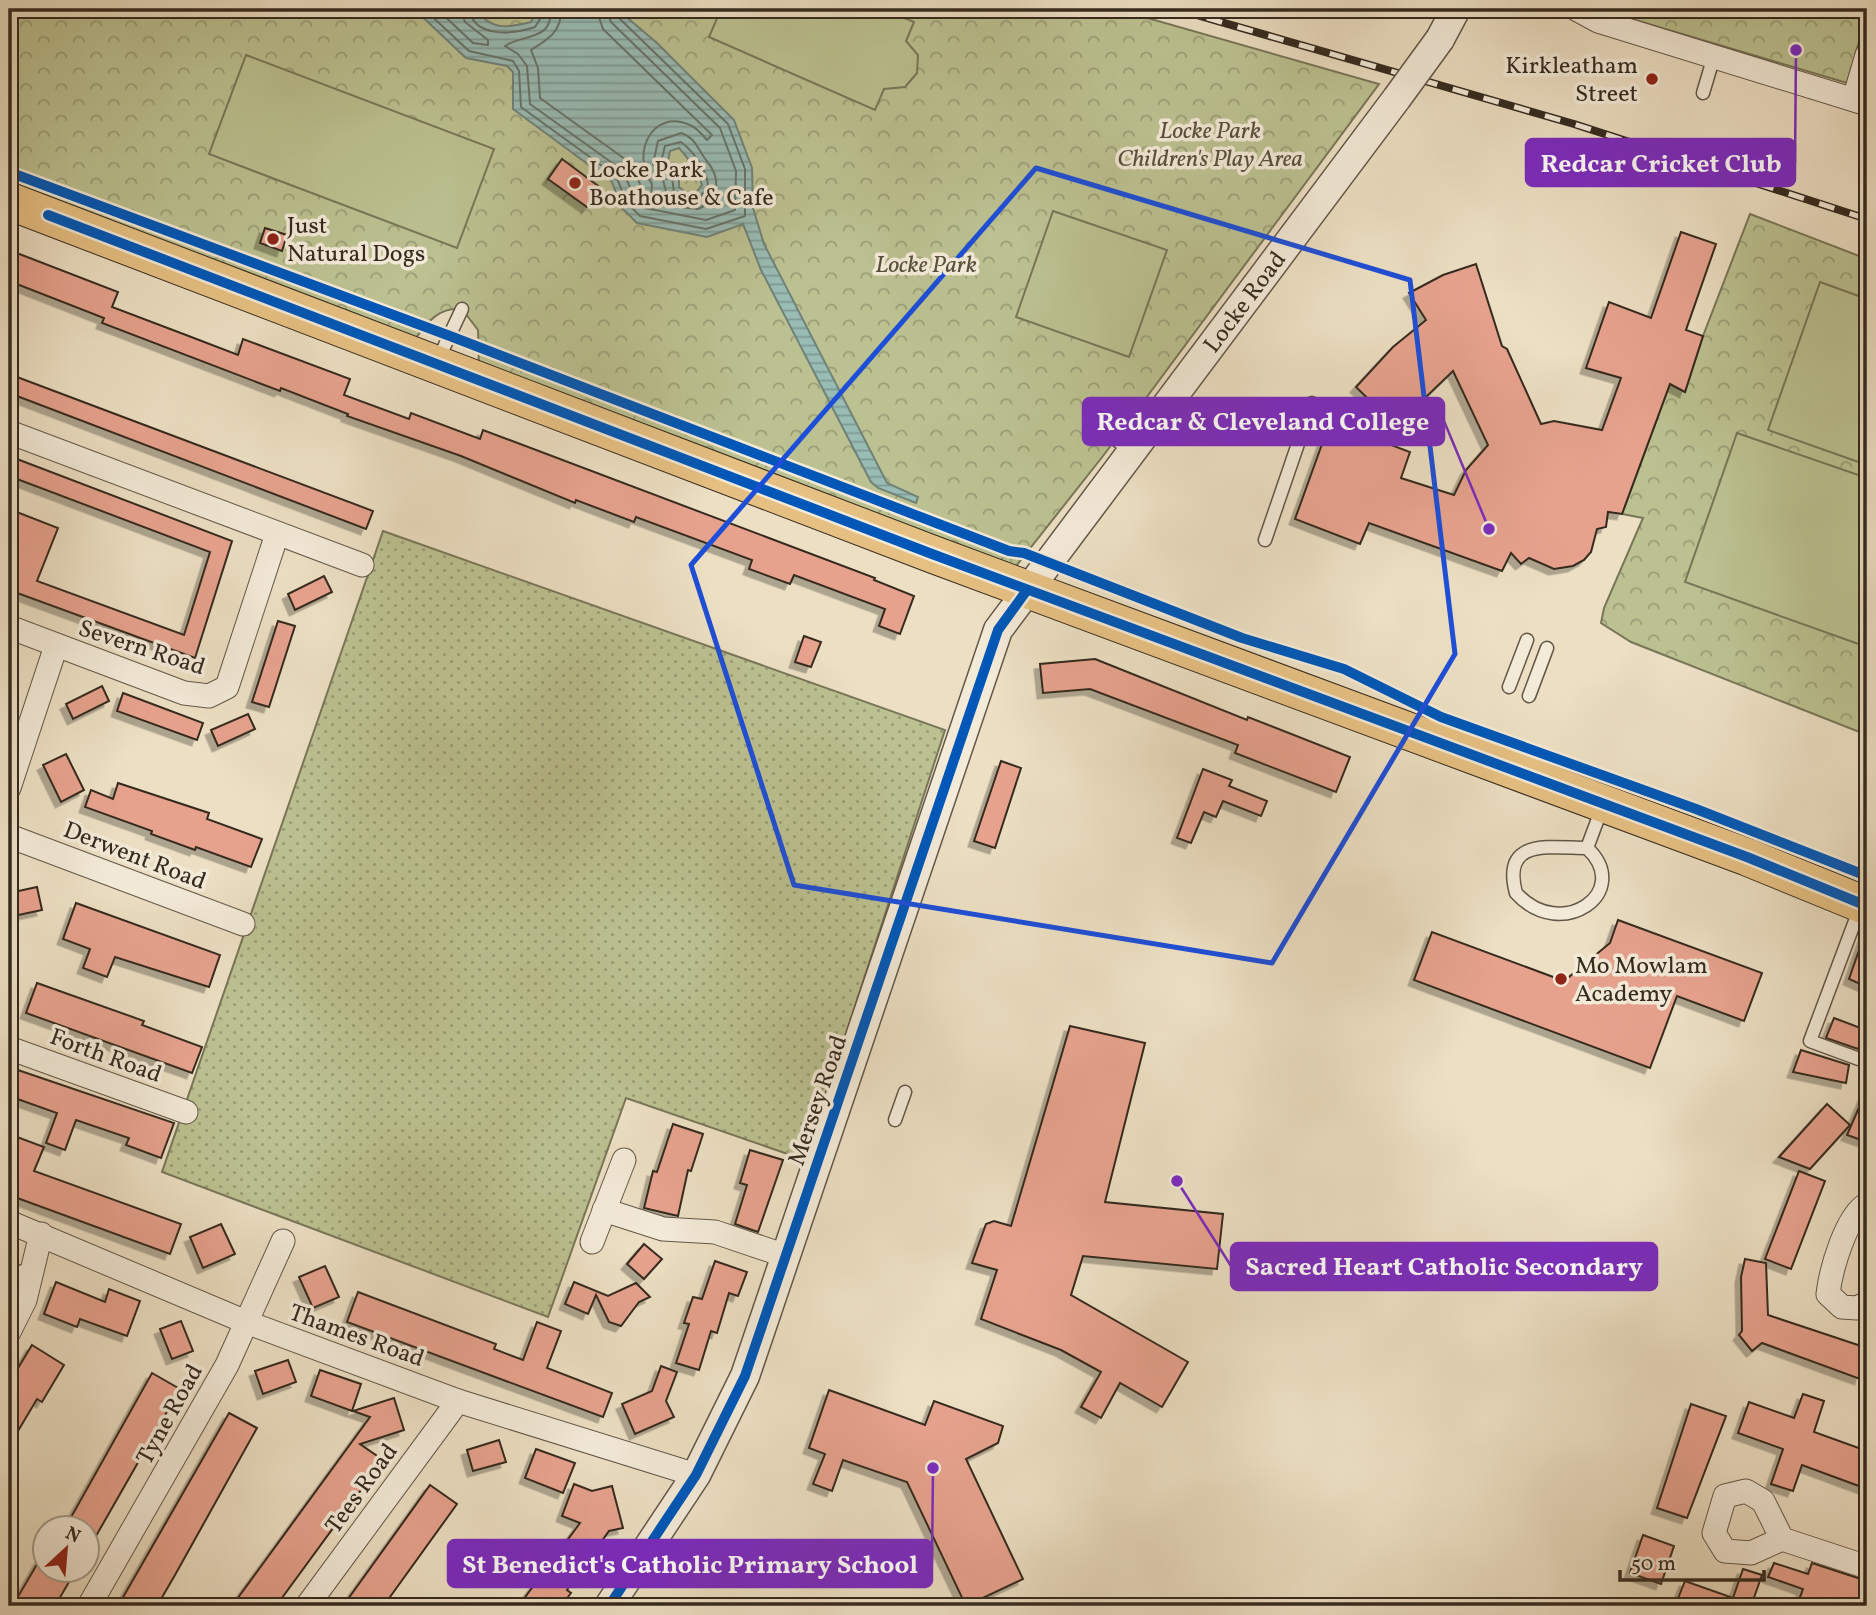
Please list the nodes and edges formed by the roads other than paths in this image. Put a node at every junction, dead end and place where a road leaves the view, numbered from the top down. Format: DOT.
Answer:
graph roads {
  1 [pos="1456,9"];
  2 [pos="1576,9"];
  3 [pos="1867,55"];
  4 [pos="1714,56"];
  5 [pos="1703,93"];
  6 [pos="1861,101"];
  7 [pos="9,201"];
  8 [pos="462,309"];
  9 [pos="435,366"];
  10 [pos="1312,403"];
  11 [pos="1095,424"];
  12 [pos="9,432"];
  13 [pos="1131,451"];
  14 [pos="277,534"];
  15 [pos="1265,540"];
  16 [pos="362,565"];
  17 [pos="1027,590"];
  18 [pos="9,627"];
  19 [pos="1527,640"];
  20 [pos="56,646"];
  21 [pos="1547,648"];
  22 [pos="1509,687"];
  23 [pos="1529,696"];
  24 [pos="9,788"];
  25 [pos="1603,804"];
  26 [pos="9,836"];
  27 [pos="1587,848"];
  28 [pos="1865,905"];
  29 [pos="243,924"];
  30 [pos="9,1048"];
  31 [pos="1867,1062"];
  32 [pos="905,1092"];
  33 [pos="186,1112"];
  34 [pos="895,1120"];
  35 [pos="624,1160"];
  36 [pos="1867,1204"];
  37 [pos="604,1210"];
  38 [pos="9,1222"];
  39 [pos="41,1234"];
  40 [pos="283,1241"];
  41 [pos="592,1242"];
  42 [pos="786,1256"];
  43 [pos="34,1268"];
  44 [pos="9,1275"];
  45 [pos="1867,1303"];
  46 [pos="246,1322"];
  47 [pos="9,1332"];
  48 [pos="458,1401"];
  49 [pos="696,1475"];
  50 [pos="1782,1539"];
  51 [pos="1867,1567"];
  52 [pos="89,1606"];
  53 [pos="307,1606"];
  54 [pos="608,1606"];
  1 -- 13 [label="street, Locke Road, bridge"];
  2 -- 4 [label="street"];
  3 -- 6 [label="street"];
  4 -- 5 [label="lane"];
  4 -- 6 [label="street"];
  7 -- 9 [label="main road"];
  8 -- 9 [label="lane"];
  9 -- 17 [label="main road"];
  10 -- 15 [label="lane"];
  11 -- 13 [label="lane"];
  12 -- 14 [label="street"];
  13 -- 17 [label="street, Locke Road"];
  14 -- 16 [label="street"];
  14 -- 20 [label="street, Severn Road"];
  17 -- 25 [label="main road"];
  17 -- 42 [label="street, Mersey Road"];
  18 -- 20 [label="street, Severn Road"];
  19 -- 22 [label="lane"];
  20 -- 24 [label="street"];
  21 -- 23 [label="lane"];
  25 -- 27 [label="lane"];
  25 -- 28 [label="main road"];
  26 -- 29 [label="street, Derwent Road"];
  27 -- 27 [label="lane"];
  28 -- 31 [label="lane"];
  30 -- 33 [label="street, Forth Road"];
  32 -- 34 [label="lane"];
  35 -- 37 [label="street"];
  36 -- 45 [label="street"];
  37 -- 41 [label="street"];
  37 -- 42 [label="street"];
  38 -- 39 [label="street, Thames Road"];
  39 -- 43 [label="street"];
  39 -- 46 [label="street, Thames Road"];
  40 -- 46 [label="street, Tyne Road"];
  42 -- 49 [label="street, Mersey Road"];
  43 -- 44 [label="lane"];
  43 -- 47 [label="street"];
  46 -- 48 [label="street, Thames Road"];
  46 -- 52 [label="street, Tyne Road"];
  48 -- 49 [label="street, Thames Road"];
  48 -- 53 [label="street, Tees Road"];
  49 -- 54 [label="street, Mersey Road"];
  50 -- 51 [label="street"];
}
